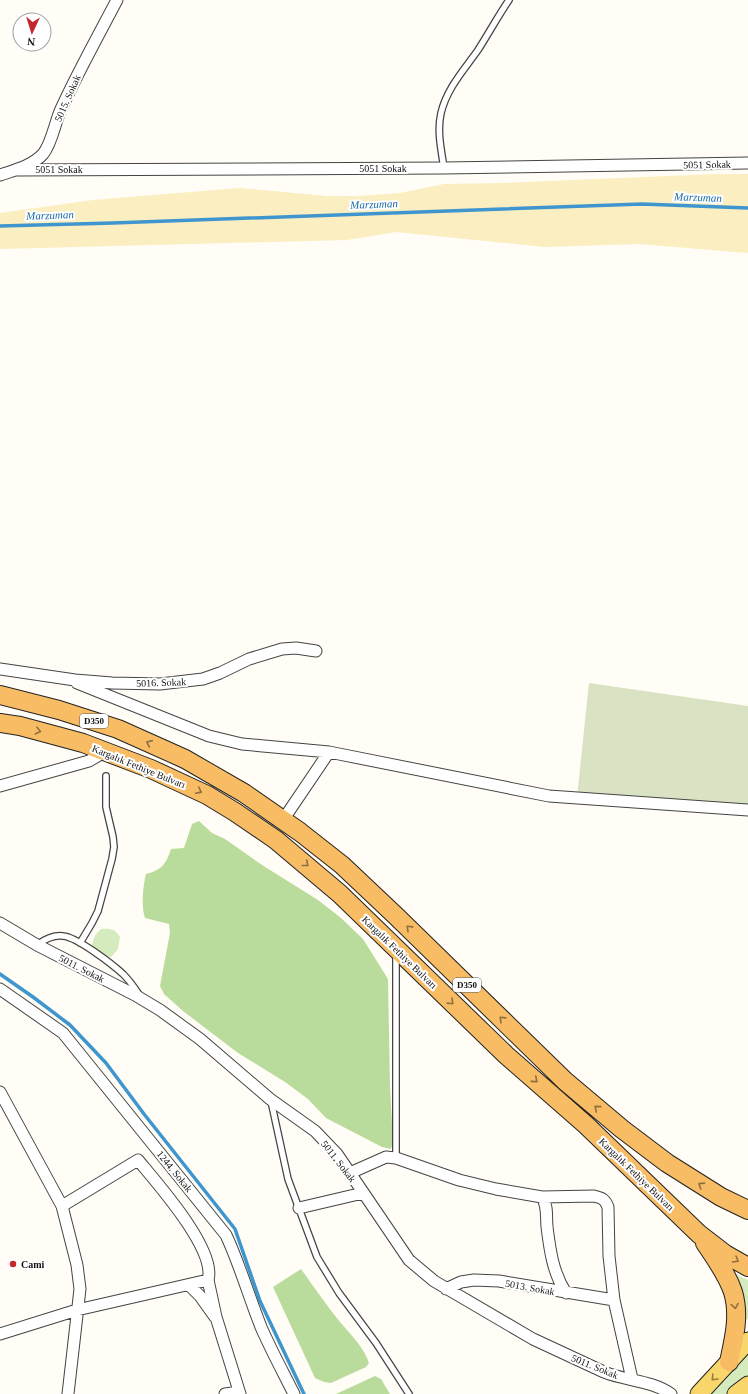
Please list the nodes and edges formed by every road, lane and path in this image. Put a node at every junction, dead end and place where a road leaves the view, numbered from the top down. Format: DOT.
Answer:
graph roads {
  1 [pos="117,0"];
  2 [pos="508,0"];
  3 [pos="748,163"];
  4 [pos="444,168"];
  5 [pos="17,170"];
  6 [pos="0,175"];
  7 [pos="316,651"];
  8 [pos="0,670"];
  9 [pos="65,678"];
  10 [pos="0,695"];
  11 [pos="0,723"];
  12 [pos="106,751"];
  13 [pos="329,752"];
  14 [pos="106,776"];
  15 [pos="0,786"];
  16 [pos="748,810"];
  17 [pos="283,820"];
  18 [pos="0,923"];
  19 [pos="80,943"];
  20 [pos="37,945"];
  21 [pos="396,948"];
  22 [pos="0,989"];
  23 [pos="143,1000"];
  24 [pos="0,1092"];
  25 [pos="270,1099"];
  26 [pos="396,1158"];
  27 [pos="350,1173"];
  28 [pos="363,1193"];
  29 [pos="542,1197"];
  30 [pos="720,1197"];
  31 [pos="748,1205"];
  32 [pos="62,1206"];
  33 [pos="299,1208"];
  34 [pos="748,1210"];
  35 [pos="699,1234"];
  36 [pos="748,1267"];
  37 [pos="208,1280"];
  38 [pos="189,1285"];
  39 [pos="446,1288"];
  40 [pos="566,1293"];
  41 [pos="614,1300"];
  42 [pos="78,1310"];
  43 [pos="216,1317"];
  44 [pos="0,1334"];
  45 [pos="748,1341"];
  46 [pos="729,1362"];
  47 [pos="632,1379"];
  48 [pos="240,1393"];
  49 [pos="68,1394"];
  50 [pos="225,1394"];
  51 [pos="294,1394"];
  52 [pos="409,1394"];
  53 [pos="671,1394"];
  54 [pos="700,1394"];
  1 -- 5 [label="street, 5015. Sokak"];
  2 -- 4 [label="lane"];
  3 -- 4 [label="street, 5051 Sokak"];
  4 -- 5 [label="street, 5051 Sokak"];
  5 -- 6 [label="street, 5015. Sokak"];
  7 -- 9 [label="street, 5016. Sokak"];
  8 -- 9 [label="street, 5016. Sokak"];
  9 -- 13 [label="street"];
  17 -- 10 [label="highway, D350, one-way"];
  11 -- 12 [label="highway, Kargalık Fethiye Bulvarı / D350, one-way"];
  12 -- 15 [label="street"];
  12 -- 21 [label="highway, Kargalık Fethiye Bulvarı / D350, one-way"];
  13 -- 16 [label="street"];
  13 -- 17 [label="street"];
  14 -- 19 [label="lane"];
  30 -- 17 [label="highway, D350, one-way"];
  18 -- 20 [label="street, 5011. Sokak"];
  19 -- 20 [label="lane"];
  19 -- 23 [label="lane"];
  20 -- 23 [label="street, 5011. Sokak"];
  21 -- 26 [label="lane"];
  21 -- 35 [label="highway, Kargalık Fethiye Bulvarı / D350, one-way"];
  22 -- 51 [label="street, 1244. Sokak"];
  23 -- 25 [label="street, 5011. Sokak"];
  24 -- 32 [label="street"];
  25 -- 27 [label="street, 5011. Sokak"];
  25 -- 33 [label="lane"];
  26 -- 27 [label="street"];
  26 -- 29 [label="street"];
  27 -- 28 [label="street, 5011. Sokak"];
  28 -- 33 [label="street"];
  28 -- 39 [label="street, 5011. Sokak"];
  29 -- 40 [label="street"];
  29 -- 41 [label="street"];
  30 -- 31 [label="highway"];
  30 -- 34 [label="highway, D350"];
  32 -- 37 [label="street"];
  32 -- 42 [label="street"];
  33 -- 52 [label="lane"];
  35 -- 36 [label="highway, Kargalık Fethiye Bulvarı / D350, one-way"];
  35 -- 46 [label="highway, one-way"];
  37 -- 38 [label="street"];
  37 -- 43 [label="street"];
  38 -- 42 [label="street"];
  38 -- 43 [label="street"];
  39 -- 40 [label="street, 5013. Sokak"];
  39 -- 47 [label="street, 5011. Sokak"];
  40 -- 41 [label="street, 5013. Sokak"];
  41 -- 47 [label="street"];
  42 -- 44 [label="street"];
  42 -- 49 [label="street"];
  43 -- 48 [label="street"];
  45 -- 46 [label="main road"];
  46 -- 54 [label="main road, one-way"];
  47 -- 53 [label="street, 5011. Sokak"];
  48 -- 50 [label="street"];
}
